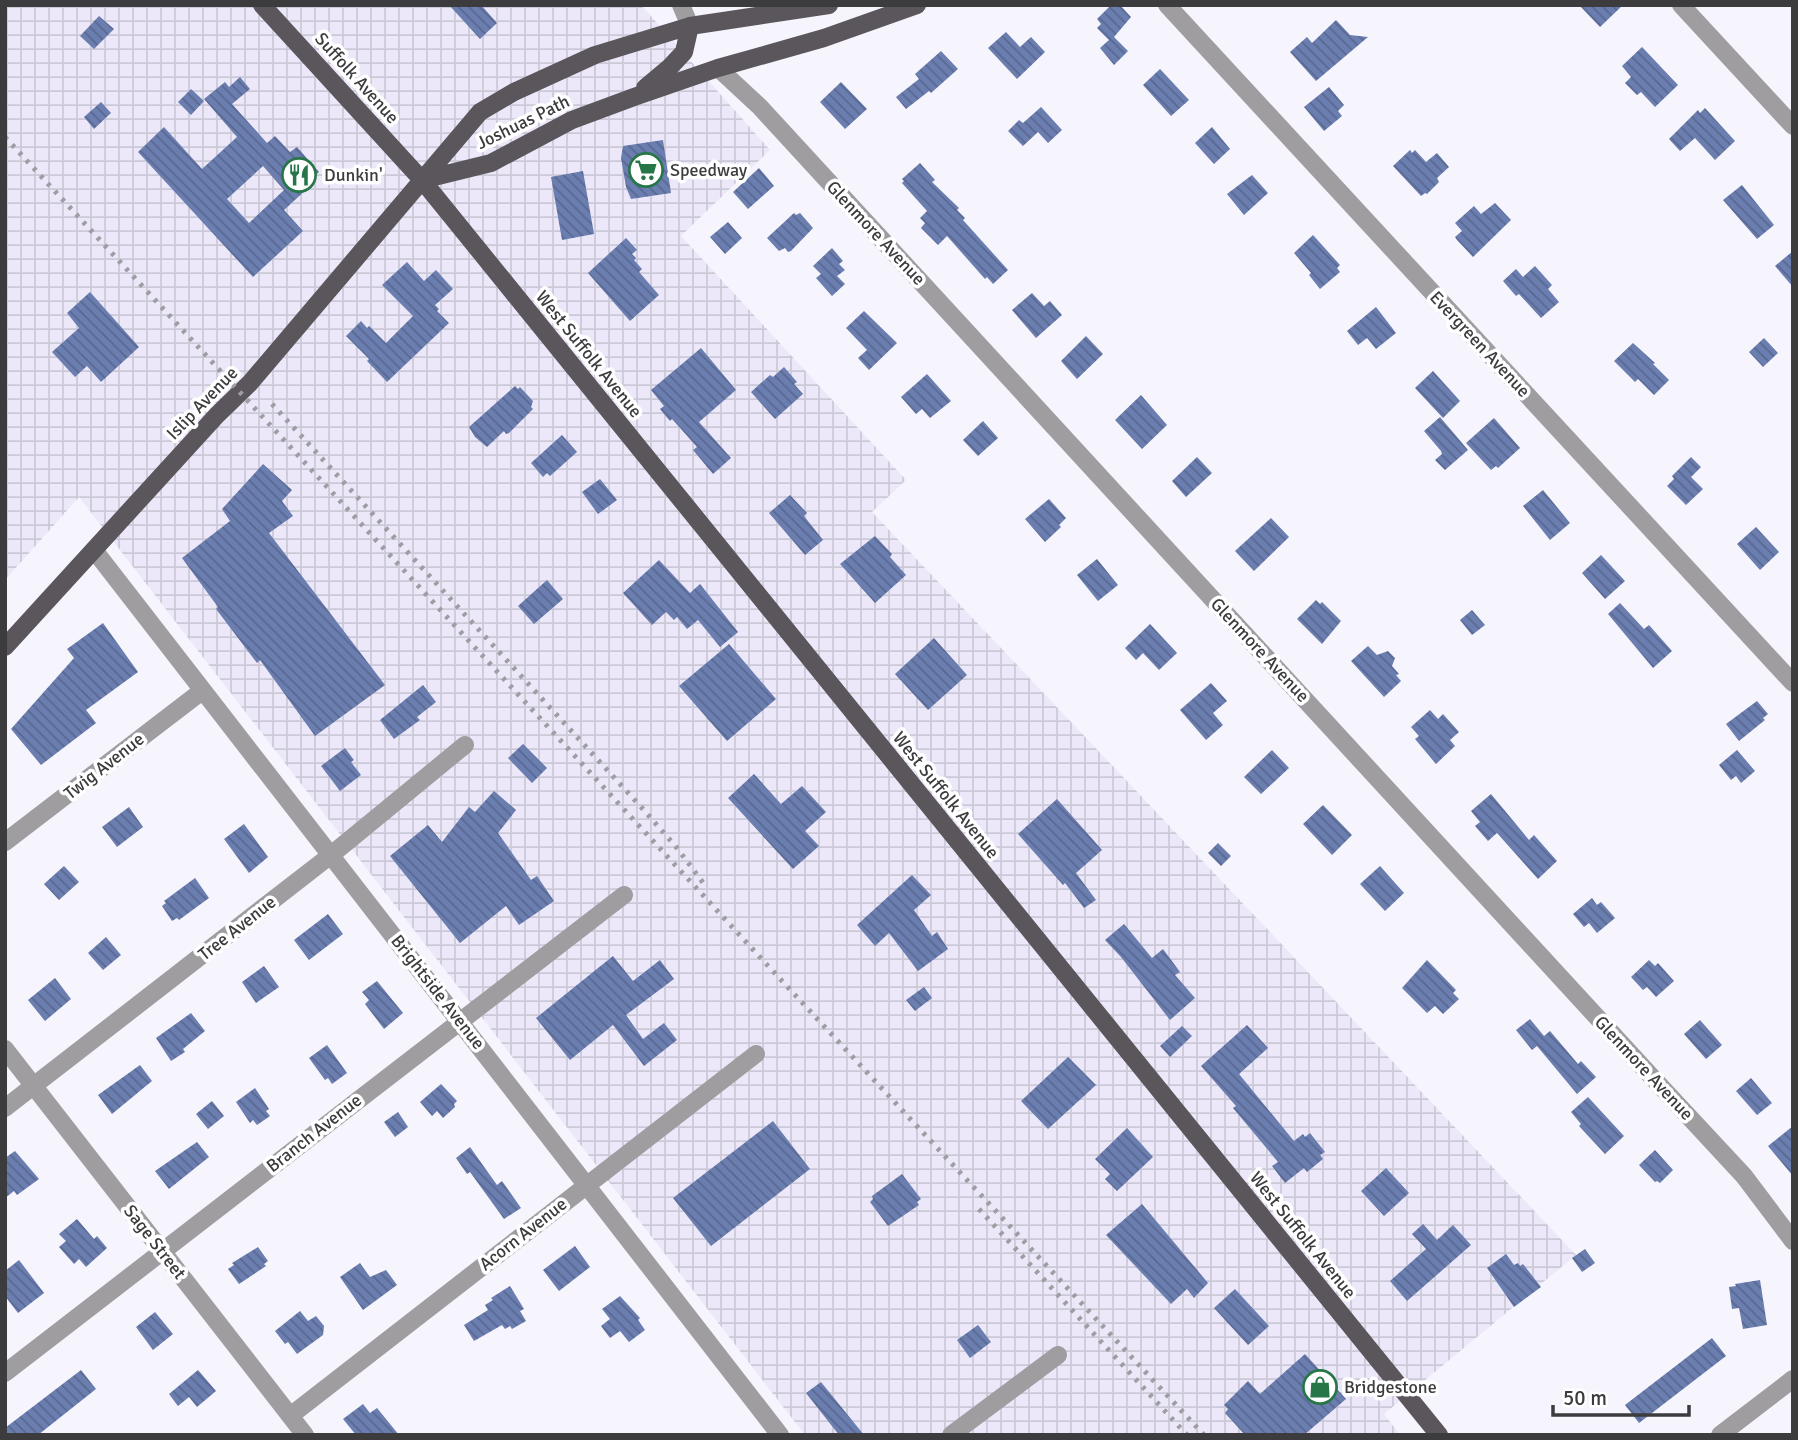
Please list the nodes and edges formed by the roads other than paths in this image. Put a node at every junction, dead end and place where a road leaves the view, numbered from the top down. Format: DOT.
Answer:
graph roads {
  1 [pos="262,5"];
  2 [pos="681,5"];
  3 [pos="828,5"];
  4 [pos="917,5"];
  5 [pos="1167,5"];
  6 [pos="1681,5"];
  7 [pos="690,26"];
  8 [pos="718,68"];
  9 [pos="634,96"];
  10 [pos="1793,126"];
  11 [pos="422,180"];
  12 [pos="94,550"];
  13 [pos="5,647"];
  14 [pos="1793,683"];
  15 [pos="202,691"];
  16 [pos="465,745"];
  17 [pos="5,842"];
  18 [pos="331,855"];
  19 [pos="624,895"];
  20 [pos="460,1020"];
  21 [pos="5,1049"];
  22 [pos="756,1054"];
  23 [pos="33,1086"];
  24 [pos="5,1108"];
  25 [pos="586,1185"];
  26 [pos="1793,1241"];
  27 [pos="163,1250"];
  28 [pos="1058,1355"];
  29 [pos="5,1373"];
  30 [pos="1793,1379"];
  31 [pos="290,1416"];
  32 [pos="305,1435"];
  33 [pos="780,1435"];
  34 [pos="951,1435"];
  35 [pos="1439,1435"];
  36 [pos="1720,1435"];
  1 -- 11 [label="main road, Suffolk Avenue"];
  2 -- 7 [label="street"];
  3 -- 7 [label="main road, Joshuas Path"];
  4 -- 8 [label="main road, Joshuas Path"];
  5 -- 14 [label="street, Evergreen Avenue"];
  6 -- 10 [label="street"];
  7 -- 9 [label="main road"];
  7 -- 11 [label="main road, Joshuas Path"];
  8 -- 9 [label="main road, Joshuas Path"];
  8 -- 26 [label="street, Glenmore Avenue"];
  9 -- 11 [label="main road, Joshuas Path"];
  11 -- 12 [label="main road, Islip Avenue"];
  11 -- 35 [label="main road, West Suffolk Avenue"];
  12 -- 13 [label="main road, Islip Avenue"];
  12 -- 15 [label="street, Brightside Avenue"];
  15 -- 17 [label="street, Twig Avenue"];
  15 -- 18 [label="street, Brightside Avenue"];
  16 -- 18 [label="street, Tree Avenue"];
  18 -- 20 [label="street, Brightside Avenue"];
  18 -- 23 [label="street, Tree Avenue"];
  19 -- 20 [label="street, Branch Avenue"];
  20 -- 25 [label="street, Brightside Avenue"];
  20 -- 27 [label="street, Branch Avenue"];
  21 -- 23 [label="street, Sage Street"];
  22 -- 25 [label="street, Acorn Avenue"];
  23 -- 24 [label="street, Tree Avenue"];
  23 -- 27 [label="street, Sage Street"];
  25 -- 31 [label="street, Acorn Avenue"];
  25 -- 33 [label="street, Brightside Avenue"];
  27 -- 29 [label="street, Branch Avenue"];
  27 -- 31 [label="street, Sage Street"];
  28 -- 34 [label="street"];
  30 -- 36 [label="street"];
  31 -- 32 [label="street, Sage Street"];
}
